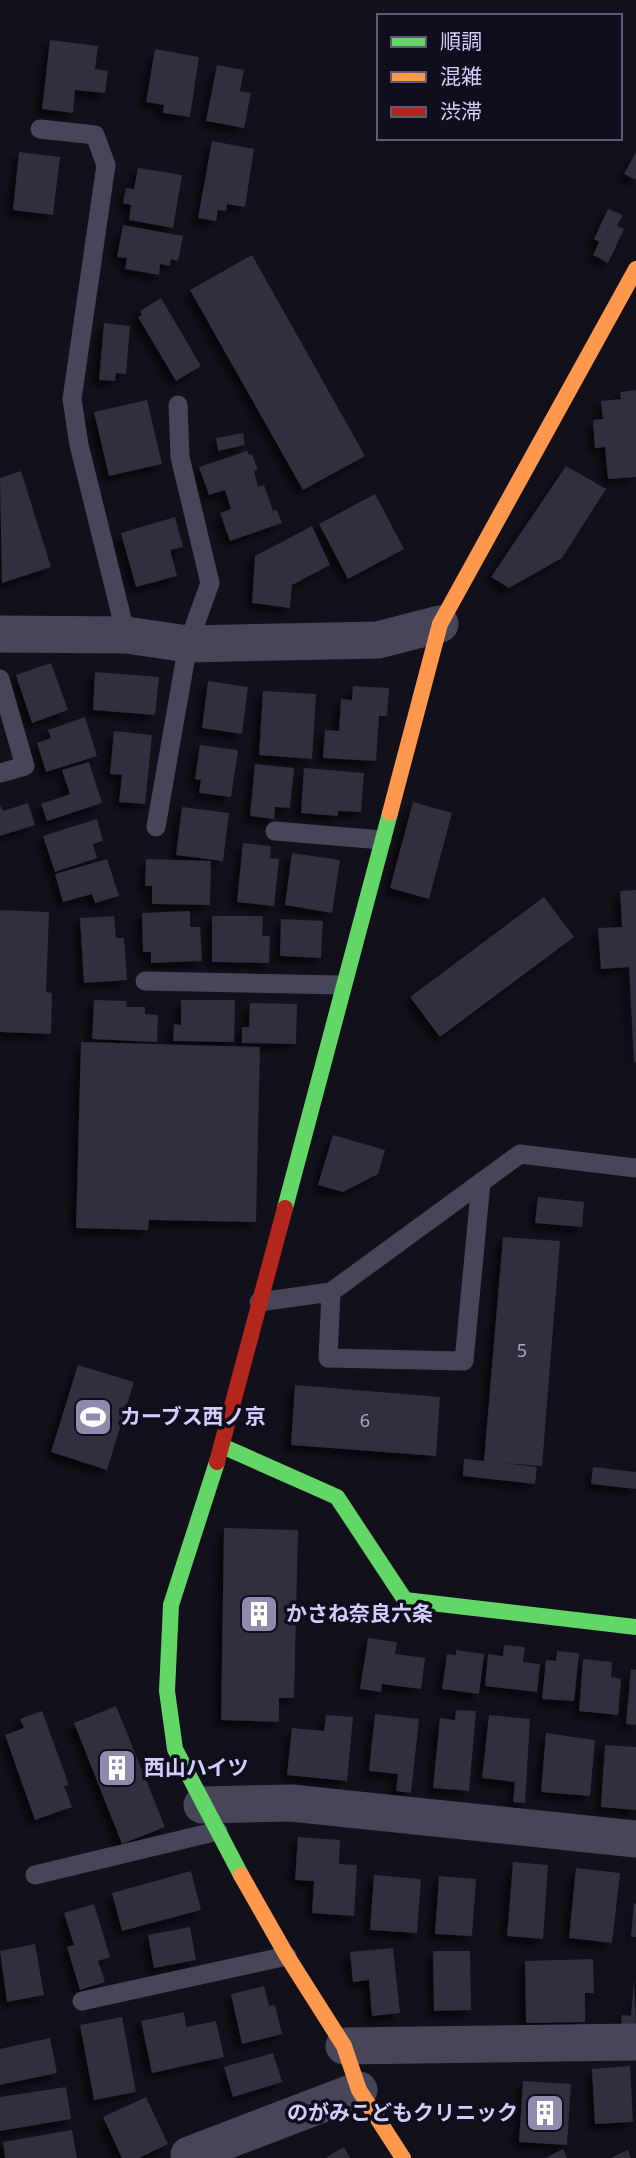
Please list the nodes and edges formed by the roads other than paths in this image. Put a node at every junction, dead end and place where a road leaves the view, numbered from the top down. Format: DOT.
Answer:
graph roads {
  1 [pos="40,130"];
  2 [pos="636,269"];
  3 [pos="178,405"];
  4 [pos="440,624"];
  5 [pos="0,635"];
  6 [pos="126,635"];
  7 [pos="188,644"];
  8 [pos="0,679"];
  9 [pos="0,773"];
  10 [pos="156,828"];
  11 [pos="275,831"];
  12 [pos="382,840"];
  13 [pos="145,981"];
  14 [pos="342,985"];
  15 [pos="636,1168"];
  16 [pos="481,1182"];
  17 [pos="331,1292"];
  18 [pos="259,1302"];
  19 [pos="222,1446"];
  20 [pos="636,1627"];
  21 [pos="210,1818"];
  22 [pos="636,1839"];
  23 [pos="35,1875"];
  24 [pos="287,1956"];
  25 [pos="82,2001"];
  26 [pos="636,2042"];
  27 [pos="344,2046"];
  28 [pos="359,2090"];
  29 [pos="191,2158"];
  30 [pos="403,2158"];
  1 -- 6 [label="lane"];
  2 -- 4 [label="street"];
  3 -- 7 [label="lane"];
  4 -- 7 [label="street"];
  4 -- 12 [label="street"];
  5 -- 6 [label="street"];
  6 -- 7 [label="street"];
  7 -- 10 [label="lane"];
  8 -- 9 [label="lane"];
  11 -- 12 [label="lane"];
  12 -- 14 [label="street"];
  13 -- 14 [label="lane"];
  14 -- 18 [label="street"];
  15 -- 16 [label="lane"];
  16 -- 17 [label="lane"];
  16 -- 17 [label="lane"];
  17 -- 18 [label="lane"];
  18 -- 19 [label="street"];
  19 -- 20 [label="street"];
  19 -- 21 [label="street"];
  21 -- 22 [label="street"];
  21 -- 23 [label="lane"];
  21 -- 24 [label="street"];
  24 -- 25 [label="lane"];
  24 -- 27 [label="street"];
  26 -- 27 [label="street"];
  27 -- 28 [label="street"];
  28 -- 29 [label="street"];
  28 -- 30 [label="street"];
}
